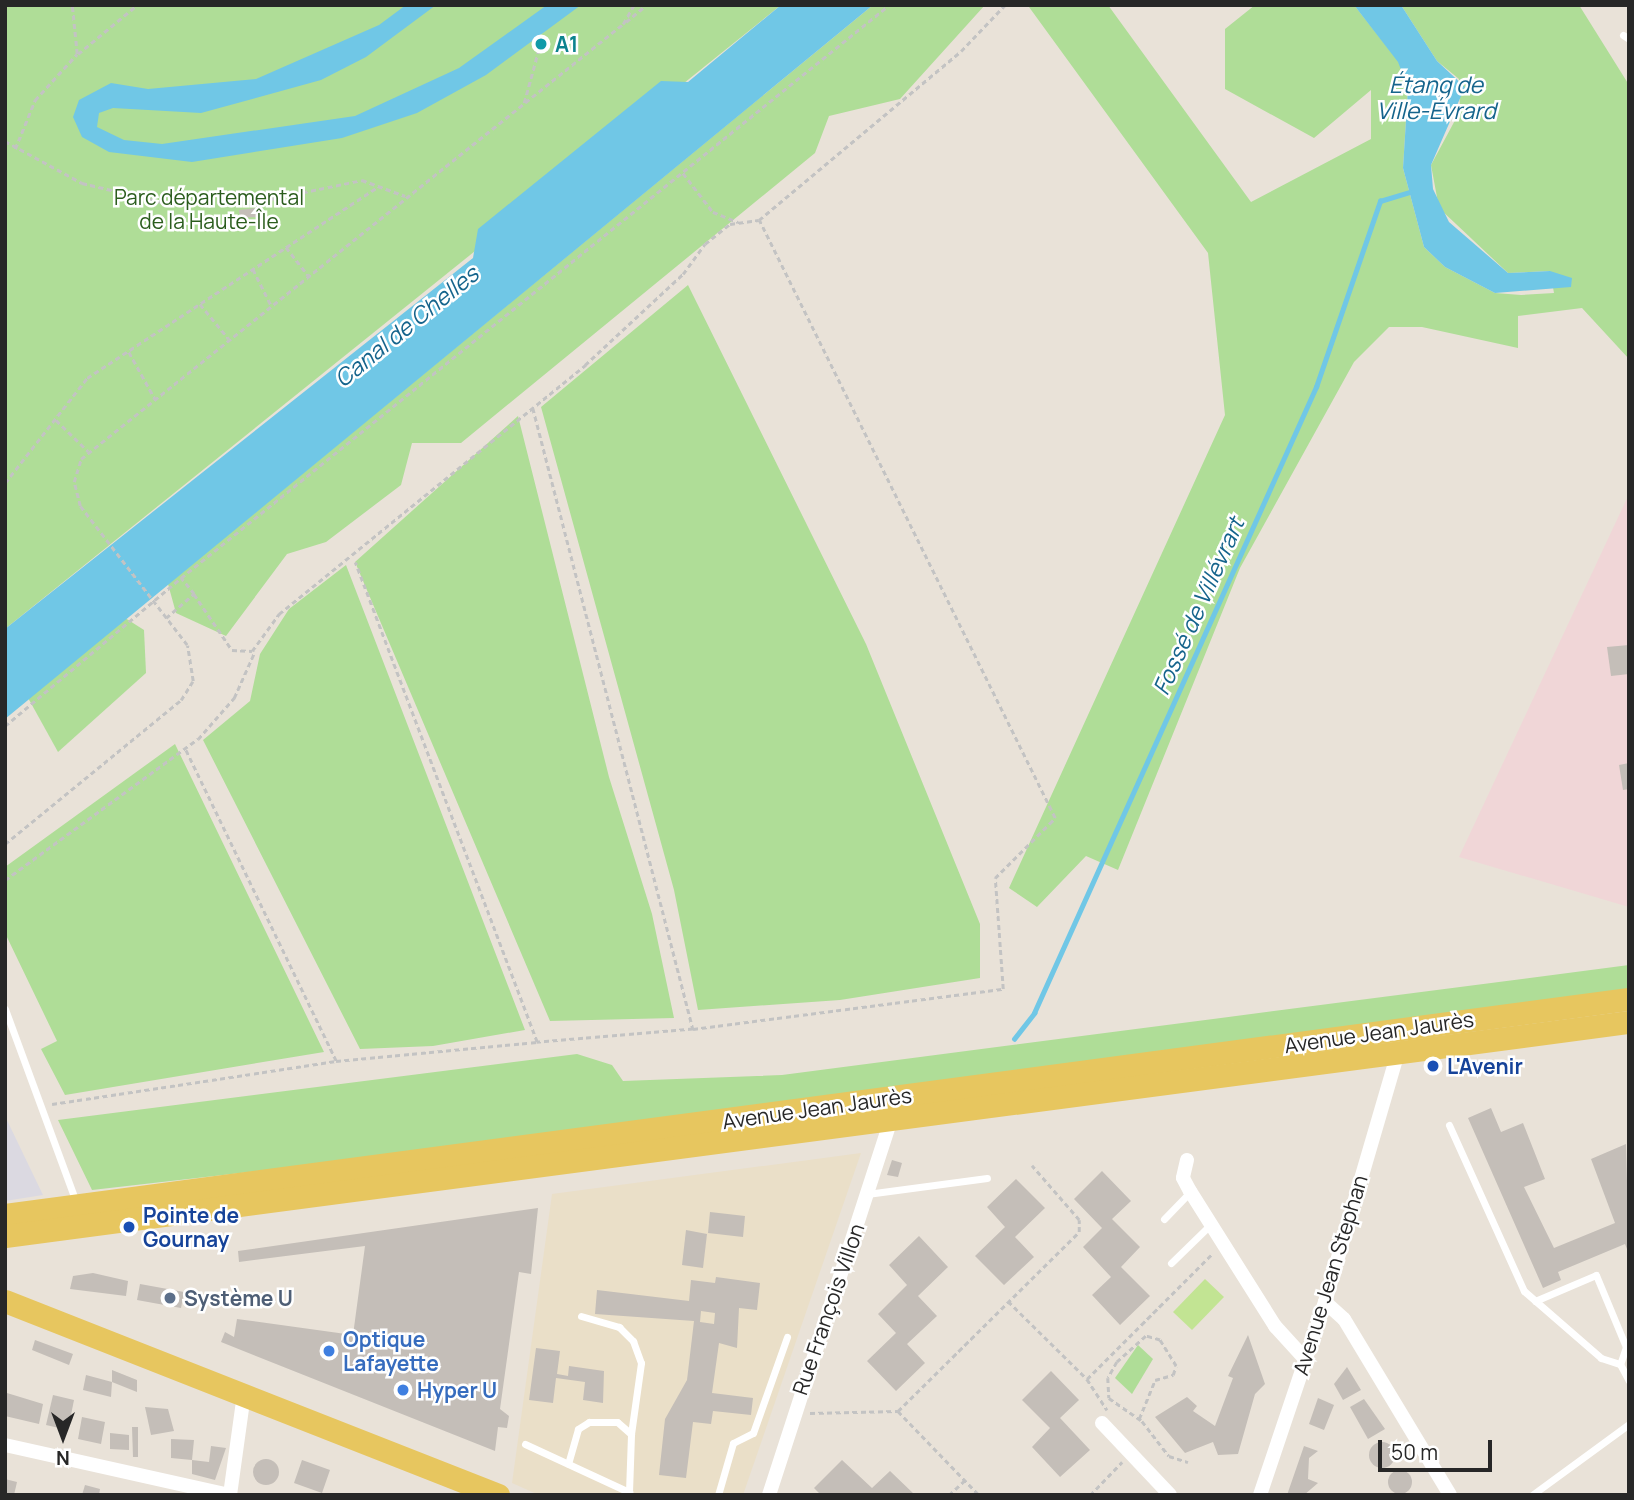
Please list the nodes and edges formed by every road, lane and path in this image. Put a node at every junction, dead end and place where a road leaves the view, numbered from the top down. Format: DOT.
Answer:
graph roads {
  1 [pos="72,5"];
  2 [pos="137,5"];
  3 [pos="634,5"];
  4 [pos="646,5"];
  5 [pos="889,5"];
  6 [pos="1004,5"];
  7 [pos="623,24"];
  8 [pos="539,48"];
  9 [pos="77,54"];
  10 [pos="524,103"];
  11 [pos="5,141"];
  12 [pos="15,149"];
  13 [pos="682,173"];
  14 [pos="379,186"];
  15 [pos="405,196"];
  16 [pos="759,220"];
  17 [pos="738,222"];
  18 [pos="286,247"];
  19 [pos="254,269"];
  20 [pos="308,275"];
  21 [pos="200,304"];
  22 [pos="271,305"];
  23 [pos="229,339"];
  24 [pos="128,351"];
  25 [pos="155,398"];
  26 [pos="533,408"];
  27 [pos="55,420"];
  28 [pos="88,451"];
  29 [pos="5,483"];
  30 [pos="355,562"];
  31 [pos="181,578"];
  32 [pos="194,594"];
  33 [pos="166,618"];
  34 [pos="257,648"];
  35 [pos="5,726"];
  36 [pos="185,748"];
  37 [pos="5,844"];
  38 [pos="5,880"];
  39 [pos="1629,999"];
  40 [pos="1584,1005"];
  41 [pos="5,1009"];
  42 [pos="1629,1022"];
  43 [pos="693,1029"];
  44 [pos="537,1042"];
  45 [pos="1394,1054"];
  46 [pos="336,1061"];
  47 [pos="38,1106"];
  48 [pos="890,1123"];
  49 [pos="1449,1125"];
  50 [pos="1187,1160"];
  51 [pos="1032,1166"];
  52 [pos="987,1178"];
  53 [pos="1190,1191"];
  54 [pos="867,1194"];
  55 [pos="78,1206"];
  56 [pos="5,1215"];
  57 [pos="1164,1219"];
  58 [pos="1211,1223"];
  59 [pos="5,1236"];
  60 [pos="1223,1243"];
  61 [pos="1171,1263"];
  62 [pos="5,1286"];
  63 [pos="5,1301"];
  64 [pos="1008,1301"];
  65 [pos="1535,1301"];
  66 [pos="1325,1302"];
  67 [pos="35,1310"];
  68 [pos="581,1316"];
  69 [pos="787,1337"];
  70 [pos="1305,1359"];
  71 [pos="1620,1364"];
  72 [pos="1087,1379"];
  73 [pos="1629,1381"];
  74 [pos="244,1394"];
  75 [pos="1113,1401"];
  76 [pos="1109,1405"];
  77 [pos="794,1411"];
  78 [pos="898,1411"];
  79 [pos="1139,1419"];
  80 [pos="1102,1423"];
  81 [pos="1629,1424"];
  82 [pos="631,1434"];
  83 [pos="525,1444"];
  84 [pos="5,1445"];
  85 [pos="1131,1453"];
  86 [pos="1188,1462"];
  87 [pos="568,1464"];
  88 [pos="965,1480"];
  89 [pos="630,1494"];
  90 [pos="770,1494"];
  91 [pos="229,1495"];
  92 [pos="498,1495"];
  93 [pos="718,1495"];
  94 [pos="949,1495"];
  95 [pos="979,1495"];
  96 [pos="1090,1495"];
  97 [pos="1170,1495"];
  98 [pos="1260,1495"];
  99 [pos="1450,1495"];
  100 [pos="1532,1495"];
  1 -- 9 [label="path"];
  2 -- 9 [label="path"];
  3 -- 7 [label="path"];
  4 -- 7 [label="path"];
  5 -- 13 [label="path"];
  6 -- 16 [label="path"];
  7 -- 10 [label="path"];
  8 -- 10 [label="path"];
  9 -- 12 [label="path"];
  10 -- 15 [label="path"];
  11 -- 12 [label="path"];
  12 -- 14 [label="path"];
  13 -- 17 [label="path"];
  13 -- 31 [label="path"];
  14 -- 15 [label="path"];
  14 -- 18 [label="path"];
  15 -- 20 [label="path"];
  16 -- 17 [label="path"];
  16 -- 43 [label="path"];
  17 -- 26 [label="path"];
  18 -- 19 [label="path"];
  18 -- 20 [label="path"];
  19 -- 21 [label="path"];
  19 -- 22 [label="path"];
  20 -- 22 [label="path"];
  21 -- 23 [label="path"];
  21 -- 24 [label="path"];
  22 -- 23 [label="path"];
  23 -- 25 [label="path"];
  24 -- 25 [label="path"];
  24 -- 27 [label="path"];
  25 -- 28 [label="path"];
  26 -- 34 [label="path"];
  26 -- 43 [label="path"];
  27 -- 28 [label="path"];
  27 -- 29 [label="path"];
  28 -- 33 [label="path"];
  30 -- 44 [label="path"];
  31 -- 32 [label="path"];
  31 -- 35 [label="path"];
  32 -- 33 [label="path"];
  32 -- 34 [label="path"];
  33 -- 37 [label="path"];
  34 -- 36 [label="path"];
  36 -- 38 [label="path"];
  36 -- 46 [label="path"];
  39 -- 40 [label="main road, Avenue Jean Jaurès"];
  40 -- 45 [label="street"];
  40 -- 55 [label="main road, Avenue Jean Jaurès"];
  41 -- 47 [label="lane"];
  42 -- 45 [label="main road, Avenue Jean Jaurès"];
  43 -- 44 [label="path"];
  44 -- 46 [label="path"];
  45 -- 48 [label="main road, Avenue Jean Jaurès"];
  45 -- 66 [label="street, Avenue Jean Stephan"];
  46 -- 47 [label="path"];
  47 -- 55 [label="lane"];
  48 -- 54 [label="street, Rue François Villon"];
  48 -- 59 [label="main road, Avenue Jean Jaurès"];
  49 -- 65 [label="lane"];
  50 -- 53 [label="street"];
  51 -- 64 [label="path"];
  52 -- 54 [label="lane"];
  53 -- 57 [label="lane"];
  53 -- 58 [label="street"];
  54 -- 77 [label="street, Rue François Villon"];
  55 -- 56 [label="main road, Avenue Jean Jaurès"];
  58 -- 60 [label="street"];
  58 -- 61 [label="lane"];
  60 -- 70 [label="street"];
  60 -- 72 [label="path"];
  62 -- 67 [label="main road"];
  63 -- 67 [label="main road"];
  64 -- 72 [label="path"];
  64 -- 78 [label="path"];
  65 -- 71 [label="lane"];
  65 -- 71 [label="lane"];
  66 -- 70 [label="street, Avenue Jean Stephan"];
  66 -- 99 [label="street"];
  67 -- 74 [label="main road"];
  68 -- 82 [label="lane"];
  69 -- 93 [label="lane"];
  70 -- 98 [label="street, Avenue Jean Stephan"];
  71 -- 73 [label="lane"];
  72 -- 76 [label="path"];
  74 -- 91 [label="street"];
  74 -- 92 [label="main road"];
  75 -- 76 [label="path"];
  75 -- 79 [label="path"];
  75 -- 79 [label="path"];
  76 -- 80 [label="path"];
  77 -- 78 [label="path"];
  77 -- 90 [label="street, Rue François Villon"];
  78 -- 88 [label="path"];
  79 -- 86 [label="path"];
  80 -- 85 [label="street"];
  81 -- 100 [label="lane"];
  82 -- 87 [label="lane"];
  82 -- 89 [label="lane"];
  83 -- 87 [label="lane"];
  84 -- 91 [label="street"];
  85 -- 96 [label="path"];
  85 -- 97 [label="street"];
  87 -- 89 [label="lane"];
  88 -- 94 [label="path"];
  88 -- 95 [label="path"];
}
